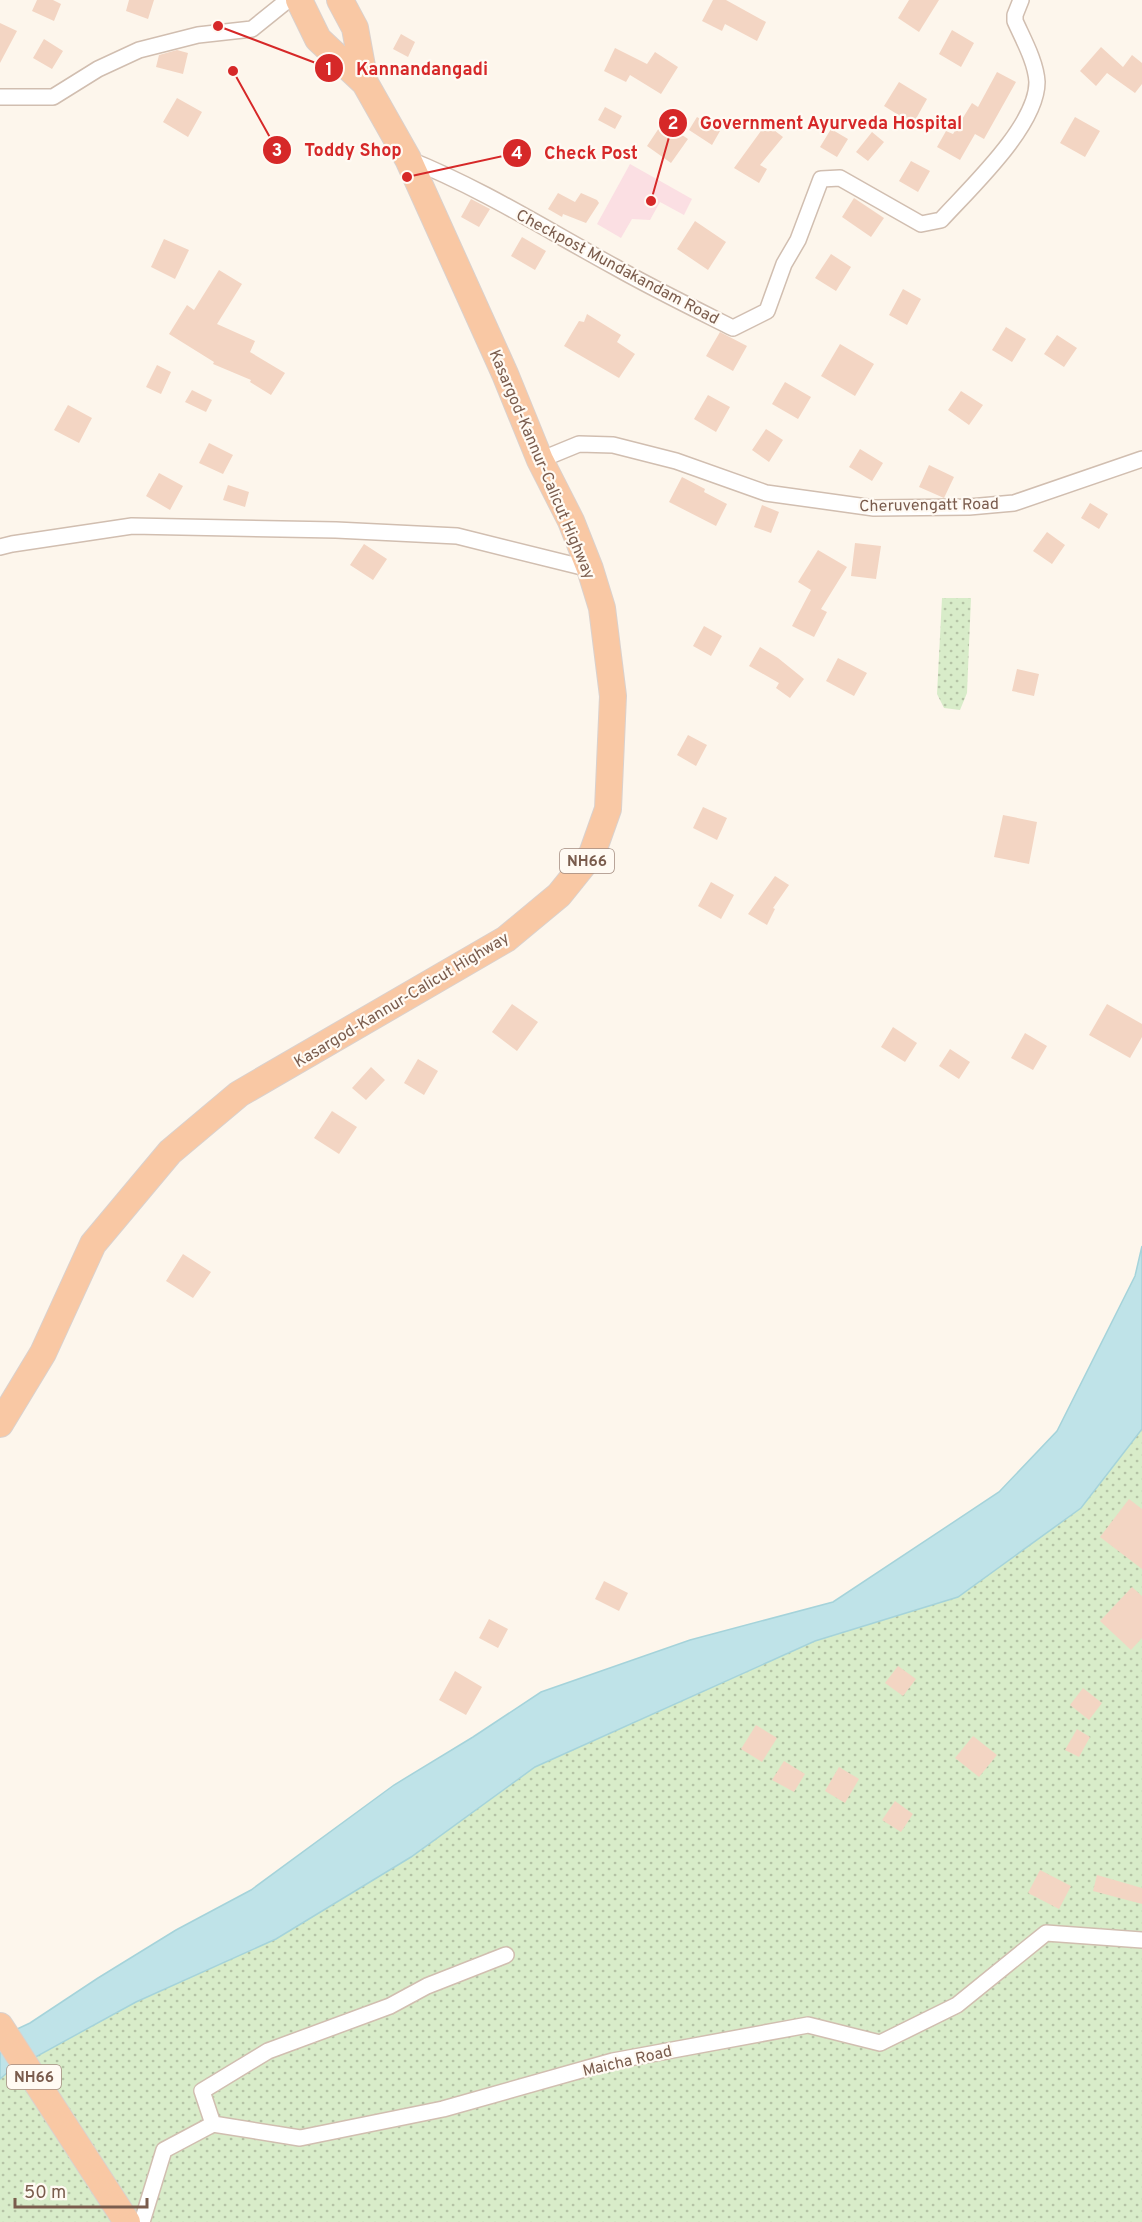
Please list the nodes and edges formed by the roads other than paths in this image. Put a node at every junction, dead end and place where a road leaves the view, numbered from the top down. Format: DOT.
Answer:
graph roads {
  1 [pos="288,0"];
  2 [pos="299,0"];
  3 [pos="340,0"];
  4 [pos="1021,0"];
  5 [pos="365,83"];
  6 [pos="0,97"];
  7 [pos="408,159"];
  8 [pos="1142,459"];
  9 [pos="540,460"];
  10 [pos="0,547"];
  11 [pos="590,569"];
  12 [pos="0,1424"];
  13 [pos="1142,1940"];
  14 [pos="506,1954"];
  15 [pos="0,2026"];
  16 [pos="213,2124"];
  17 [pos="127,2222"];
  18 [pos="142,2222"];
  1 -- 6 [label="street"];
  2 -- 5 [label="highway, Kasargod-Kannur-Calicut Highway / NH66"];
  3 -- 5 [label="highway, Kasargod-Kannur-Calicut Highway / NH66"];
  4 -- 7 [label="street, Checkpost Mundakandam Road"];
  5 -- 7 [label="highway, Kasargod-Kannur-Calicut Highway / NH66"];
  7 -- 9 [label="highway, Kasargod-Kannur-Calicut Highway / NH66"];
  8 -- 9 [label="street, Cheruvengatt Road"];
  9 -- 11 [label="highway, Kasargod-Kannur-Calicut Highway / NH66"];
  10 -- 11 [label="street"];
  11 -- 12 [label="highway, Kasargod-Kannur-Calicut Highway / NH66"];
  13 -- 16 [label="street, Maicha Road"];
  14 -- 16 [label="street"];
  15 -- 17 [label="highway, NH66"];
  16 -- 18 [label="street"];
}
